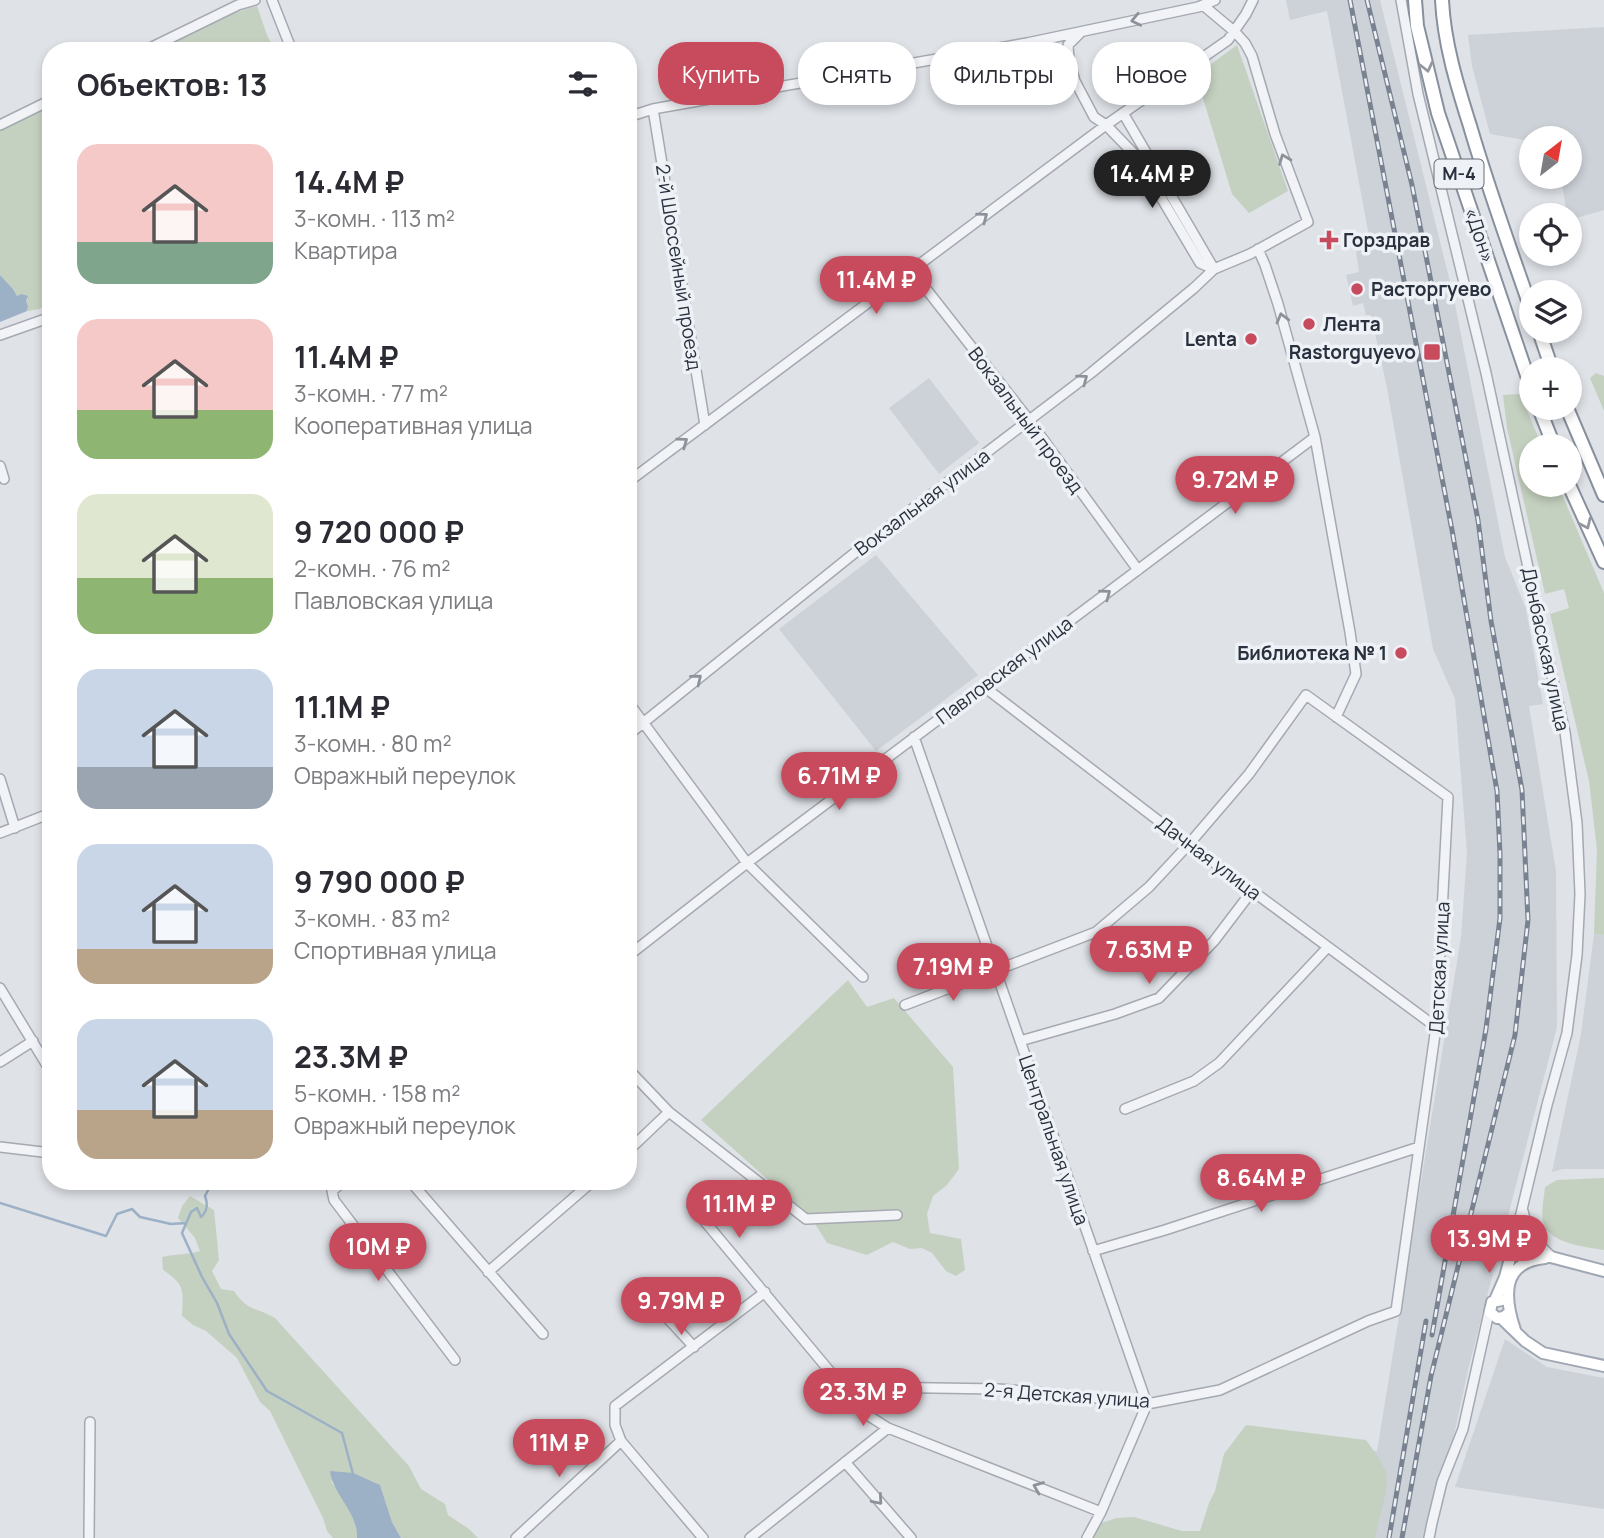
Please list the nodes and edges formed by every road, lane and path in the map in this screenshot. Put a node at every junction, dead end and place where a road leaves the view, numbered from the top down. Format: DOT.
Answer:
graph roads {
  1 [pos="255,0"];
  2 [pos="272,0"];
  3 [pos="1214,0"];
  4 [pos="1254,0"];
  5 [pos="1401,0"];
  6 [pos="1415,0"];
  7 [pos="1442,0"];
  8 [pos="1204,6"];
  9 [pos="1081,32"];
  10 [pos="1235,32"];
  11 [pos="163,42"];
  12 [pos="288,42"];
  13 [pos="42,104"];
  14 [pos="653,109"];
  15 [pos="1123,113"];
  16 [pos="637,114"];
  17 [pos="0,125"];
  18 [pos="1106,125"];
  19 [pos="1258,249"];
  20 [pos="1214,269"];
  21 [pos="912,271"];
  22 [pos="1521,280"];
  23 [pos="42,320"];
  24 [pos="0,335"];
  25 [pos="1521,357"];
  26 [pos="1029,420"];
  27 [pos="1572,420"];
  28 [pos="705,425"];
  29 [pos="1315,437"];
  30 [pos="0,466"];
  31 [pos="637,475"];
  32 [pos="4,479"];
  33 [pos="1604,495"];
  34 [pos="1574,497"];
  35 [pos="1604,562"];
  36 [pos="1138,570"];
  37 [pos="983,686"];
  38 [pos="637,713"];
  39 [pos="1336,717"];
  40 [pos="644,722"];
  41 [pos="637,728"];
  42 [pos="914,737"];
  43 [pos="0,779"];
  44 [pos="42,817"];
  45 [pos="15,828"];
  46 [pos="0,834"];
  47 [pos="1189,844"];
  48 [pos="747,863"];
  49 [pos="1252,891"];
  50 [pos="1328,947"];
  51 [pos="637,949"];
  52 [pos="996,971"];
  53 [pos="863,977"];
  54 [pos="0,988"];
  55 [pos="905,1005"];
  56 [pos="1436,1027"];
  57 [pos="33,1041"];
  58 [pos="1020,1041"];
  59 [pos="42,1056"];
  60 [pos="0,1062"];
  61 [pos="637,1078"];
  62 [pos="1125,1109"];
  63 [pos="669,1112"];
  64 [pos="637,1142"];
  65 [pos="0,1147"];
  66 [pos="1419,1147"];
  67 [pos="42,1152"];
  68 [pos="333,1190"];
  69 [pos="418,1190"];
  70 [pos="583,1190"];
  71 [pos="692,1206"];
  72 [pos="1523,1209"];
  73 [pos="897,1215"];
  74 [pos="1513,1247"];
  75 [pos="1093,1251"];
  76 [pos="1553,1258"];
  77 [pos="1510,1260"];
  78 [pos="1604,1271"];
  79 [pos="488,1272"];
  80 [pos="1510,1279"];
  81 [pos="765,1292"];
  82 [pos="1492,1304"];
  83 [pos="660,1310"];
  84 [pos="1396,1311"];
  85 [pos="1504,1313"];
  86 [pos="543,1334"];
  87 [pos="1482,1343"];
  88 [pos="694,1347"];
  89 [pos="455,1360"];
  90 [pos="1604,1366"];
  91 [pos="846,1390"];
  92 [pos="1147,1404"];
  93 [pos="89,1422"];
  94 [pos="890,1428"];
  95 [pos="621,1441"];
  96 [pos="845,1462"];
  97 [pos="1101,1512"];
  98 [pos="89,1538"];
  99 [pos="516,1538"];
  100 [pos="703,1538"];
  101 [pos="750,1538"];
  102 [pos="911,1538"];
  103 [pos="1087,1538"];
  104 [pos="1429,1538"];
  1 -- 11 [label="street"];
  2 -- 12 [label="street"];
  3 -- 8 [label="street"];
  4 -- 10 [label="street"];
  5 -- 72 [label="street, Донбасская улица"];
  6 -- 25 [label="highway, «Дон» / М-4, one-way"];
  7 -- 22 [label="highway, «Дон» / М-4"];
  8 -- 9 [label="street, one-way"];
  8 -- 10 [label="street"];
  9 -- 14 [label="street"];
  9 -- 18 [label="street"];
  10 -- 15 [label="street"];
  19 -- 10 [label="street, Вокзальная улица, one-way"];
  13 -- 17 [label="street"];
  14 -- 16 [label="street"];
  14 -- 28 [label="street, 2-й Шоссейный проезд"];
  15 -- 18 [label="street"];
  15 -- 20 [label="street"];
  18 -- 20 [label="street"];
  21 -- 18 [label="street, one-way"];
  19 -- 20 [label="street, Вокзальная улица"];
  29 -- 19 [label="street, one-way"];
  26 -- 20 [label="street, Вокзальная улица, one-way"];
  21 -- 26 [label="street, Вокзальный проезд"];
  21 -- 28 [label="street"];
  23 -- 24 [label="street"];
  26 -- 36 [label="street, Вокзальный проезд"];
  40 -- 26 [label="street, Вокзальная улица, one-way"];
  27 -- 33 [label="highway"];
  31 -- 28 [label="street, one-way"];
  29 -- 36 [label="street, Павловская улица"];
  29 -- 39 [label="street"];
  30 -- 32 [label="street"];
  34 -- 35 [label="highway, one-way"];
  37 -- 36 [label="street, Павловская улица, one-way"];
  37 -- 42 [label="street, Павловская улица"];
  37 -- 47 [label="street, Дачная улица"];
  38 -- 40 [label="street"];
  39 -- 47 [label="street, Детская улица"];
  39 -- 56 [label="street, Детская улица"];
  40 -- 41 [label="street, Вокзальная улица"];
  40 -- 48 [label="street"];
  42 -- 48 [label="street, Павловская улица"];
  42 -- 52 [label="street, Центральная улица"];
  43 -- 45 [label="street"];
  44 -- 45 [label="street"];
  45 -- 46 [label="street"];
  47 -- 49 [label="street, Дачная улица"];
  47 -- 52 [label="street"];
  48 -- 51 [label="street, Павловская улица"];
  48 -- 53 [label="street"];
  49 -- 50 [label="street, Дачная улица"];
  49 -- 58 [label="street"];
  50 -- 56 [label="street, Дачная улица"];
  50 -- 62 [label="street"];
  52 -- 55 [label="street"];
  52 -- 58 [label="street, Центральная улица"];
  54 -- 57 [label="street"];
  56 -- 66 [label="street, Детская улица"];
  57 -- 59 [label="street"];
  57 -- 60 [label="street"];
  58 -- 75 [label="street, Центральная улица"];
  61 -- 63 [label="street"];
  63 -- 64 [label="street"];
  63 -- 73 [label="street"];
  65 -- 67 [label="street"];
  66 -- 75 [label="street"];
  66 -- 84 [label="street, Детская улица"];
  68 -- 89 [label="street"];
  69 -- 79 [label="street"];
  70 -- 79 [label="street"];
  71 -- 81 [label="street"];
  72 -- 74 [label="street, Донбасская улица"];
  72 -- 76 [label="street"];
  74 -- 76 [label="main road"];
  74 -- 77 [label="main road, Донбасская улица"];
  75 -- 92 [label="street, Центральная улица"];
  76 -- 78 [label="main road"];
  76 -- 80 [label="main road"];
  77 -- 80 [label="main road"];
  77 -- 82 [label="main road, Донбасская улица"];
  79 -- 86 [label="street"];
  80 -- 85 [label="main road"];
  81 -- 88 [label="street"];
  81 -- 91 [label="street"];
  82 -- 85 [label="main road"];
  82 -- 85 [label="main road"];
  82 -- 87 [label="street, Донбасская улица"];
  83 -- 88 [label="street"];
  84 -- 92 [label="street, 2-я Детская улица"];
  85 -- 87 [label="street, Донбасская улица"];
  85 -- 90 [label="main road"];
  87 -- 104 [label="street, Донбасская улица"];
  88 -- 95 [label="street"];
  91 -- 92 [label="street, 2-я Детская улица"];
  91 -- 94 [label="street"];
  92 -- 97 [label="street"];
  93 -- 98 [label="street"];
  94 -- 96 [label="street"];
  97 -- 94 [label="street, one-way"];
  95 -- 99 [label="street"];
  95 -- 100 [label="street"];
  96 -- 101 [label="street"];
  96 -- 102 [label="street, one-way"];
  97 -- 103 [label="street"];
}
